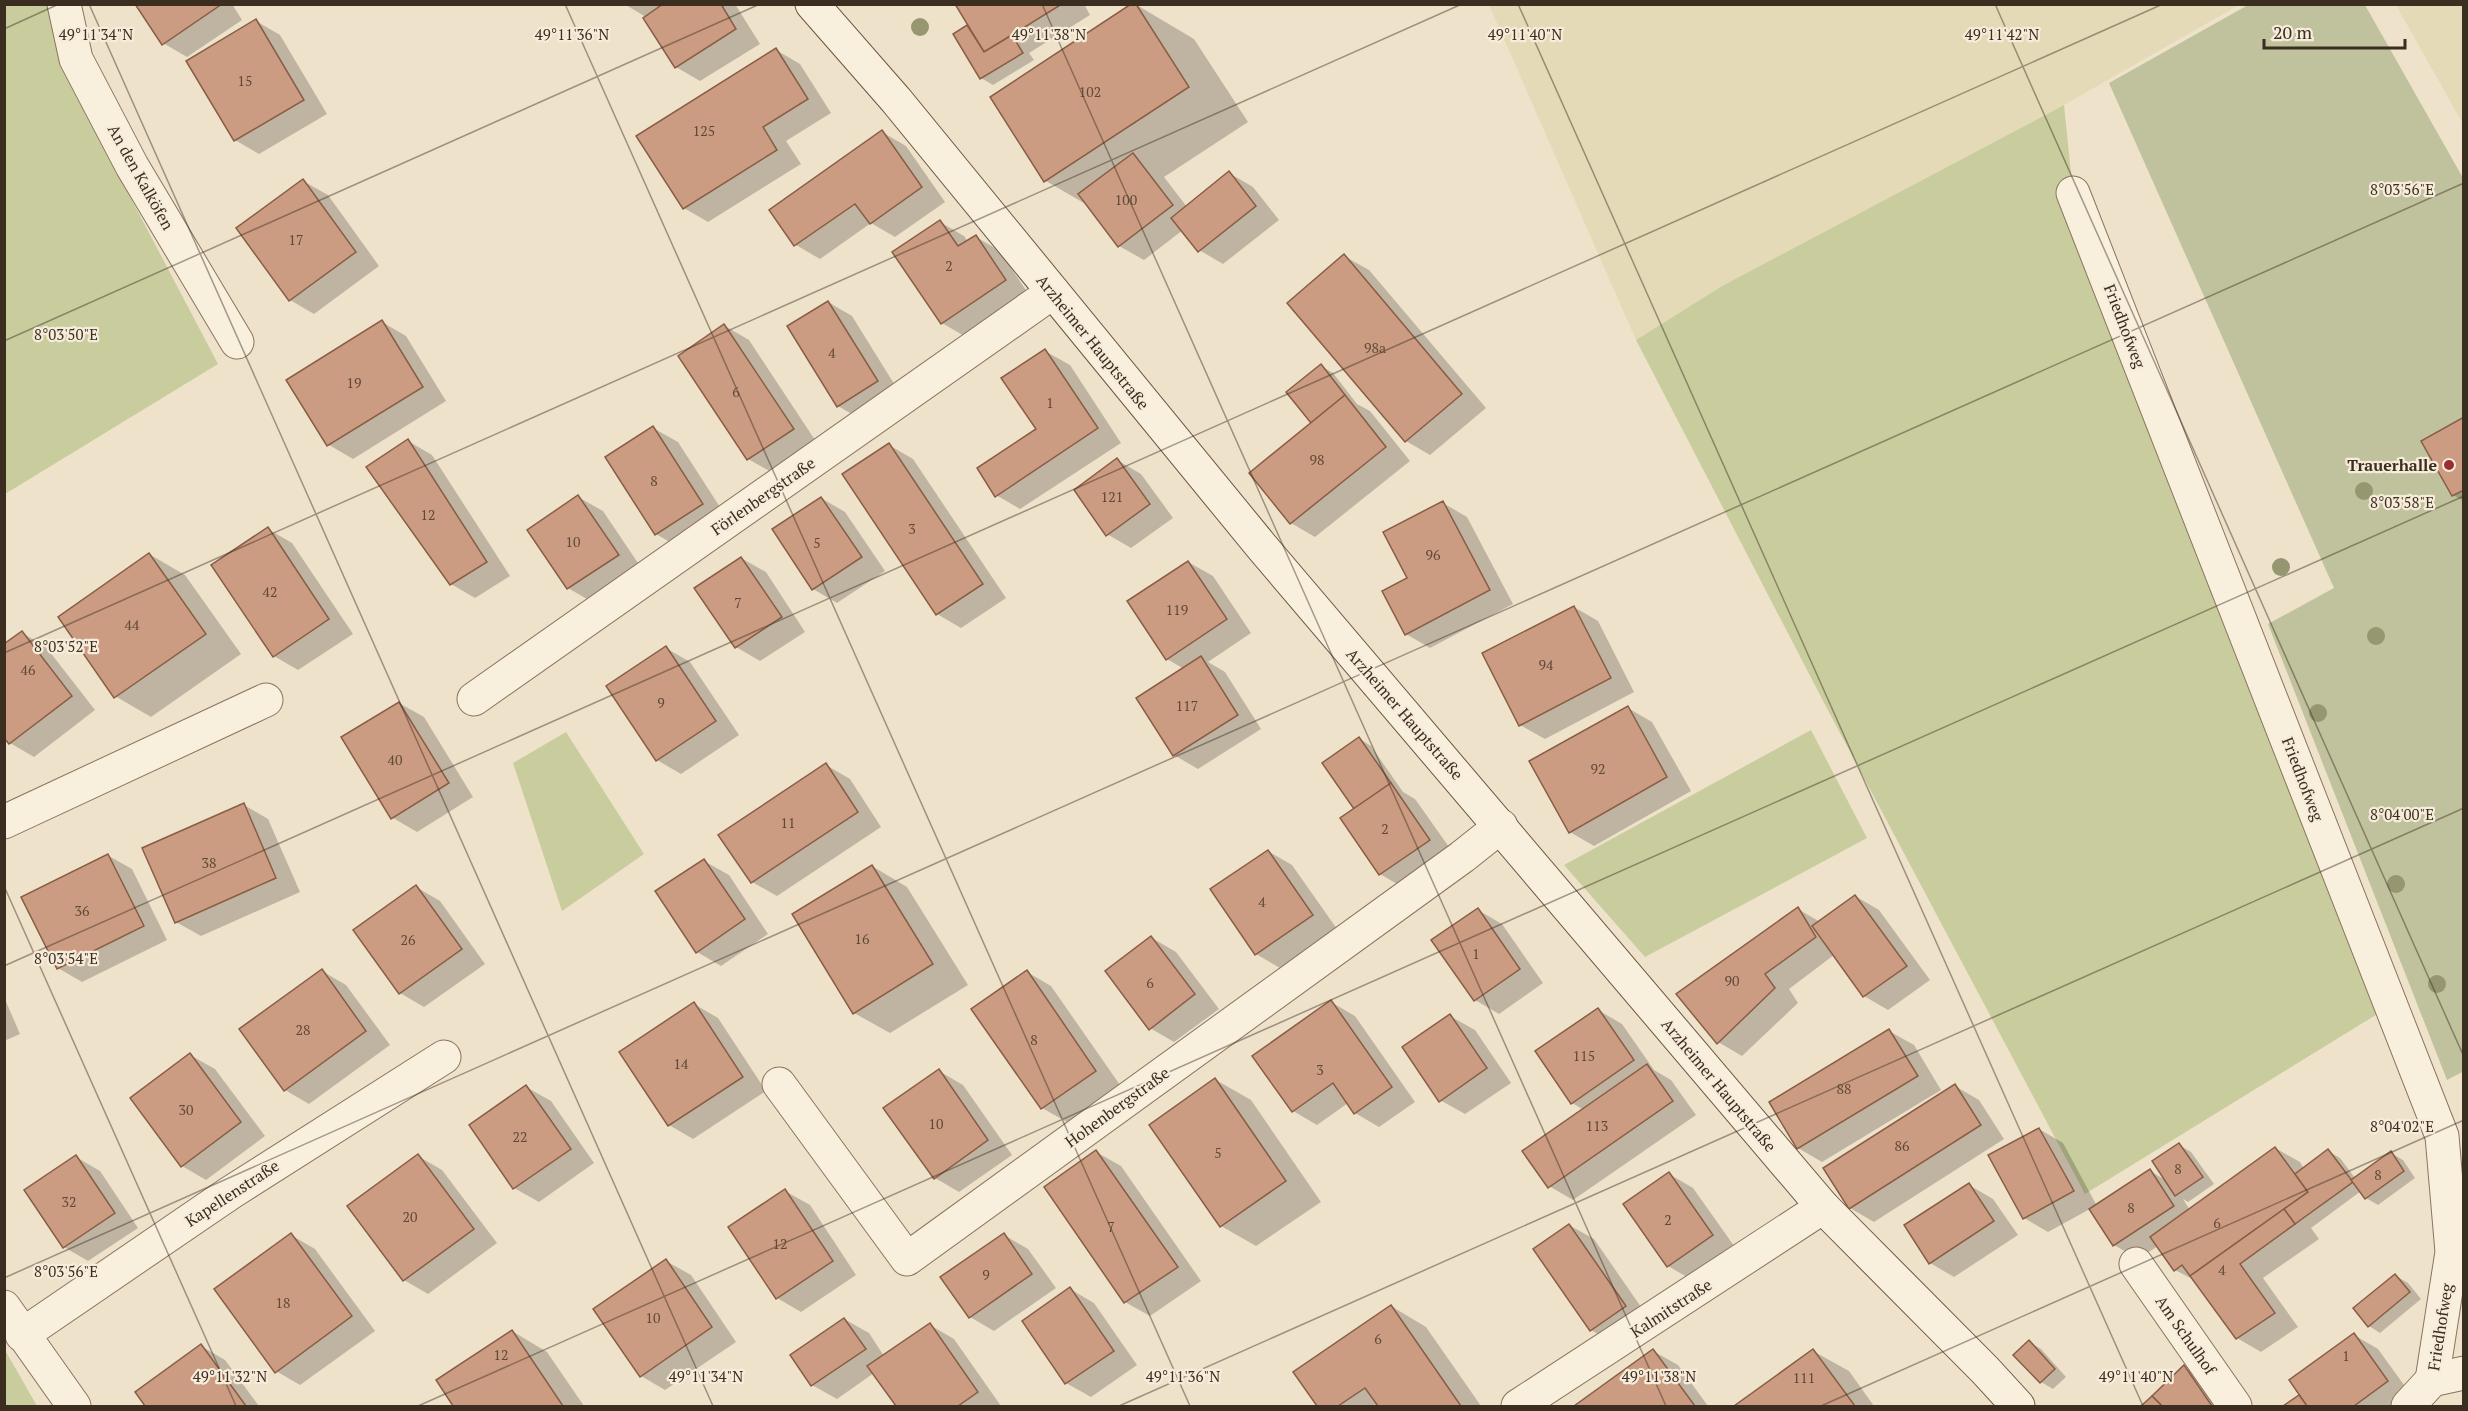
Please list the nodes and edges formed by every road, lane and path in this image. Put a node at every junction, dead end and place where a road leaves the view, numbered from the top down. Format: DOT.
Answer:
graph roads {
  1 [pos="63,4"];
  2 [pos="812,4"];
  3 [pos="2073,193"];
  4 [pos="1053,292"];
  5 [pos="237,342"];
  6 [pos="474,699"];
  7 [pos="266,700"];
  8 [pos="4,822"];
  9 [pos="1501,826"];
  10 [pos="444,1057"];
  11 [pos="779,1084"];
  12 [pos="1823,1208"];
  13 [pos="2136,1264"];
  14 [pos="4,1307"];
  15 [pos="22,1335"];
  16 [pos="2463,1373"];
  17 [pos="2432,1380"];
  18 [pos="74,1407"];
  19 [pos="1518,1407"];
  20 [pos="2018,1407"];
  21 [pos="2235,1407"];
  22 [pos="2408,1407"];
  1 -- 5 [label="street, An den Kalköfen"];
  2 -- 4 [label="street, Arzheimer Hauptstraße"];
  3 -- 17 [label="street, Friedhofweg"];
  4 -- 6 [label="street, Förlenbergstraße"];
  4 -- 9 [label="street, Arzheimer Hauptstraße"];
  7 -- 8 [label="street"];
  9 -- 11 [label="street, Hohenbergstraße"];
  9 -- 12 [label="street, Arzheimer Hauptstraße"];
  10 -- 15 [label="street, Kapellenstraße"];
  12 -- 19 [label="street, Kalmitstraße"];
  12 -- 20 [label="street, Arzheimer Hauptstraße"];
  13 -- 21 [label="street, Am Schulhof"];
  14 -- 15 [label="street"];
  15 -- 18 [label="street"];
  16 -- 17 [label="street"];
  17 -- 22 [label="street"];
}
